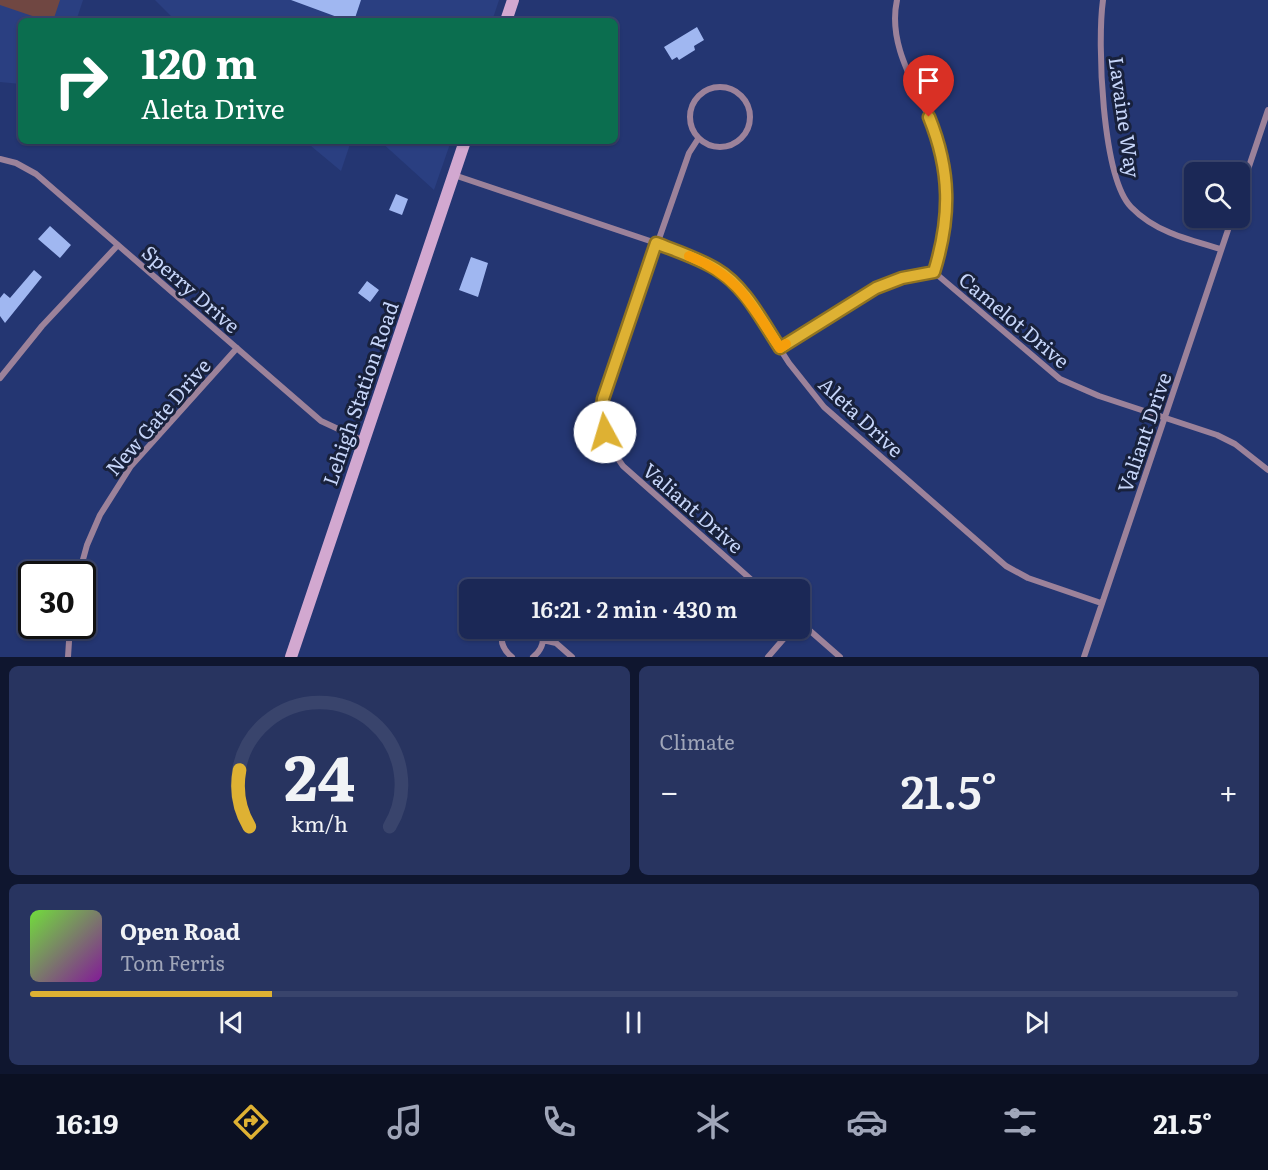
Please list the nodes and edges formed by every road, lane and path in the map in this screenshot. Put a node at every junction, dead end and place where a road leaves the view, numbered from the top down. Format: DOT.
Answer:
graph roads {
  1 [pos="513,0"];
  2 [pos="897,0"];
  3 [pos="1103,0"];
  4 [pos="507,18"];
  5 [pos="1268,110"];
  6 [pos="698,138"];
  7 [pos="464,144"];
  8 [pos="0,159"];
  9 [pos="1250,163"];
  10 [pos="454,174"];
  11 [pos="1228,228"];
  12 [pos="656,243"];
  13 [pos="118,245"];
  14 [pos="1221,249"];
  15 [pos="934,272"];
  16 [pos="237,348"];
  17 [pos="780,348"];
  18 [pos="0,378"];
  19 [pos="1166,418"];
  20 [pos="364,441"];
  21 [pos="1268,470"];
  22 [pos="83,561"];
  23 [pos="751,579"];
  24 [pos="1101,603"];
  25 [pos="810,631"];
  26 [pos="69,639"];
  27 [pos="501,639"];
  28 [pos="784,639"];
  29 [pos="543,640"];
  30 [pos="68,657"];
  31 [pos="291,657"];
  32 [pos="512,657"];
  33 [pos="533,657"];
  34 [pos="572,657"];
  35 [pos="768,657"];
  36 [pos="840,657"];
  37 [pos="1084,657"];
  1 -- 4 [label="main road"];
  2 -- 15 [label="street"];
  3 -- 14 [label="street, Lavaine Way"];
  5 -- 9 [label="street"];
  6 -- 6 [label="street"];
  6 -- 12 [label="street, Valiant Drive"];
  7 -- 10 [label="main road, Lehigh Station Road"];
  8 -- 13 [label="street, Sperry Drive"];
  10 -- 12 [label="street, Aleta Drive"];
  10 -- 20 [label="main road, Lehigh Station Road"];
  11 -- 14 [label="street, Valiant Drive"];
  12 -- 17 [label="street, Aleta Drive"];
  12 -- 23 [label="street, Valiant Drive"];
  13 -- 16 [label="street, Sperry Drive"];
  13 -- 18 [label="street"];
  14 -- 19 [label="street, Valiant Drive"];
  15 -- 17 [label="street, Camelot Drive"];
  15 -- 19 [label="street, Camelot Drive"];
  16 -- 20 [label="street, Sperry Drive"];
  16 -- 22 [label="street, New Gate Drive"];
  17 -- 24 [label="street, Aleta Drive"];
  19 -- 21 [label="street, Camelot Drive"];
  19 -- 24 [label="street, Valiant Drive"];
  20 -- 31 [label="main road, Lehigh Station Road"];
  24 -- 37 [label="street, Valiant Drive"];
  25 -- 36 [label="street"];
  26 -- 30 [label="street"];
  27 -- 32 [label="street"];
  28 -- 35 [label="street"];
  29 -- 33 [label="street"];
  29 -- 34 [label="street"];
}
